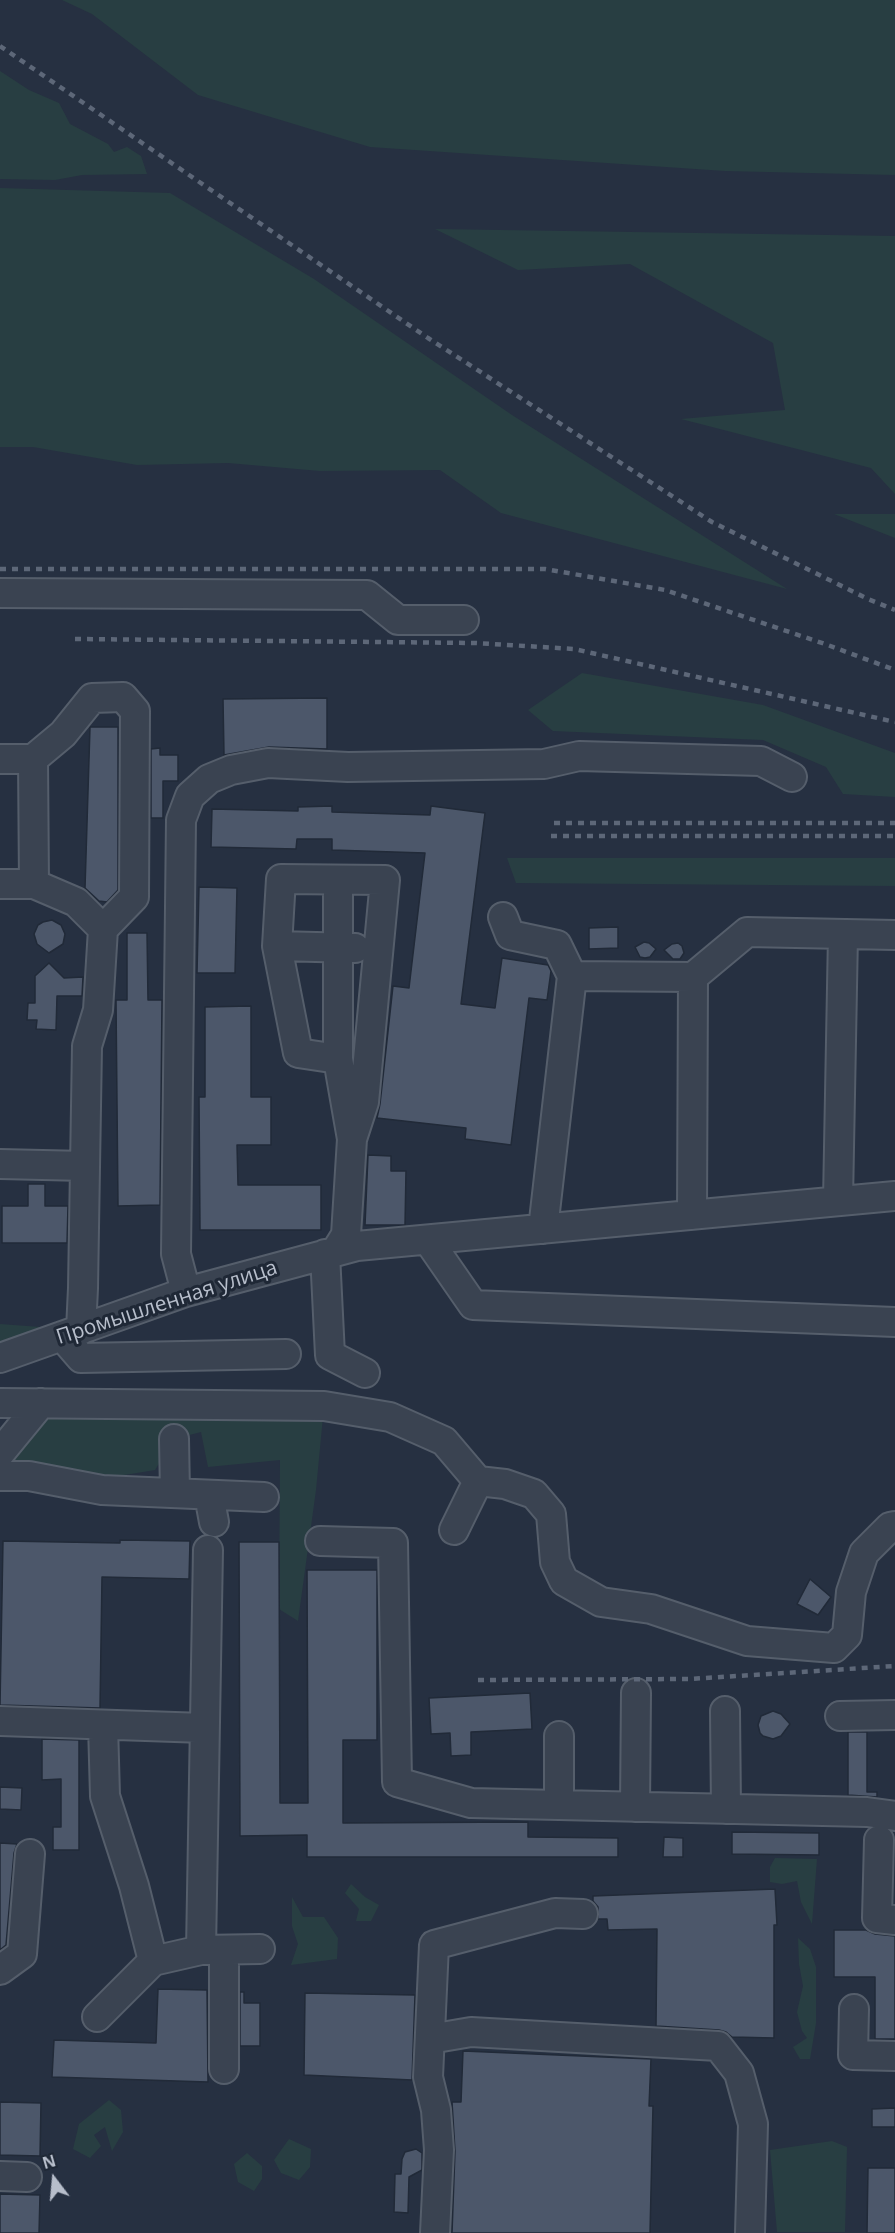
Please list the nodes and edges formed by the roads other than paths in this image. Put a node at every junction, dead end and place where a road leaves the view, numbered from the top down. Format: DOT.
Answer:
graph roads {
  1 [pos="0,593"];
  2 [pos="464,620"];
  3 [pos="0,759"];
  4 [pos="33,759"];
  5 [pos="792,777"];
  6 [pos="338,880"];
  7 [pos="0,884"];
  8 [pos="34,884"];
  9 [pos="503,917"];
  10 [pos="103,929"];
  11 [pos="843,934"];
  12 [pos="895,935"];
  13 [pos="277,946"];
  14 [pos="338,948"];
  15 [pos="378,949"];
  16 [pos="572,976"];
  17 [pos="693,977"];
  18 [pos="338,1059"];
  19 [pos="352,1139"];
  20 [pos="0,1164"];
  21 [pos="85,1167"];
  22 [pos="895,1196"];
  23 [pos="838,1202"];
  24 [pos="692,1215"];
  25 [pos="543,1229"];
  26 [pos="428,1240"];
  27 [pos="330,1252"];
  28 [pos="186,1292"];
  29 [pos="895,1322"];
  30 [pos="71,1333"];
  31 [pos="286,1354"];
  32 [pos="0,1358"];
  33 [pos="365,1373"];
  34 [pos="0,1403"];
  35 [pos="41,1403"];
  36 [pos="174,1439"];
  37 [pos="0,1453"];
  38 [pos="0,1476"];
  39 [pos="478,1481"];
  40 [pos="175,1493"];
  41 [pos="264,1497"];
  42 [pos="895,1526"];
  43 [pos="454,1530"];
  44 [pos="320,1542"];
  45 [pos="208,1550"];
  46 [pos="636,1693"];
  47 [pos="725,1711"];
  48 [pos="895,1715"];
  49 [pos="840,1716"];
  50 [pos="0,1721"];
  51 [pos="103,1725"];
  52 [pos="204,1728"];
  53 [pos="559,1736"];
  54 [pos="559,1805"];
  55 [pos="635,1807"];
  56 [pos="726,1809"];
  57 [pos="895,1816"];
  58 [pos="879,1840"];
  59 [pos="30,1854"];
  60 [pos="583,1914"];
  61 [pos="895,1920"];
  62 [pos="260,1949"];
  63 [pos="212,1950"];
  64 [pos="153,1960"];
  65 [pos="0,1970"];
  66 [pos="854,2009"];
  67 [pos="97,2017"];
  68 [pos="430,2039"];
  69 [pos="895,2056"];
  70 [pos="224,2069"];
  71 [pos="435,2233"];
  72 [pos="750,2233"];
  1 -- 2 [label="street"];
  3 -- 4 [label="street"];
  4 -- 8 [label="street"];
  4 -- 10 [label="street"];
  5 -- 28 [label="street"];
  6 -- 13 [label="street"];
  6 -- 14 [label="street"];
  6 -- 15 [label="street"];
  7 -- 8 [label="street"];
  8 -- 10 [label="street"];
  9 -- 16 [label="street"];
  10 -- 21 [label="street"];
  11 -- 12 [label="street"];
  11 -- 17 [label="street"];
  11 -- 23 [label="street"];
  13 -- 14 [label="street"];
  13 -- 18 [label="street"];
  14 -- 15 [label="street"];
  14 -- 18 [label="street"];
  15 -- 19 [label="street"];
  16 -- 17 [label="street"];
  16 -- 25 [label="street"];
  17 -- 24 [label="street"];
  18 -- 19 [label="street"];
  19 -- 27 [label="street"];
  20 -- 21 [label="street"];
  21 -- 30 [label="street"];
  22 -- 23 [label="street, Промышленная улица"];
  23 -- 24 [label="street, Промышленная улица"];
  24 -- 25 [label="street, Промышленная улица"];
  25 -- 26 [label="street, Промышленная улица"];
  26 -- 27 [label="street, Промышленная улица"];
  26 -- 29 [label="street"];
  27 -- 28 [label="street, Промышленная улица"];
  27 -- 33 [label="street"];
  28 -- 30 [label="street, Промышленная улица"];
  30 -- 31 [label="street"];
  30 -- 32 [label="street, Промышленная улица"];
  34 -- 35 [label="street"];
  35 -- 37 [label="street"];
  35 -- 39 [label="street"];
  36 -- 40 [label="street"];
  38 -- 40 [label="street"];
  39 -- 42 [label="street"];
  39 -- 43 [label="street"];
  40 -- 41 [label="street"];
  44 -- 54 [label="street"];
  45 -- 52 [label="street"];
  46 -- 55 [label="street"];
  47 -- 56 [label="street"];
  48 -- 49 [label="street"];
  50 -- 51 [label="street"];
  51 -- 52 [label="street"];
  51 -- 64 [label="street"];
  52 -- 63 [label="street"];
  53 -- 54 [label="street"];
  54 -- 55 [label="street"];
  55 -- 56 [label="street"];
  56 -- 57 [label="street"];
  58 -- 61 [label="street"];
  59 -- 65 [label="street"];
  60 -- 68 [label="street"];
  62 -- 63 [label="street"];
  63 -- 64 [label="street"];
  63 -- 70 [label="street"];
  64 -- 67 [label="street"];
  66 -- 69 [label="street"];
  68 -- 71 [label="street"];
  68 -- 72 [label="street"];
}
